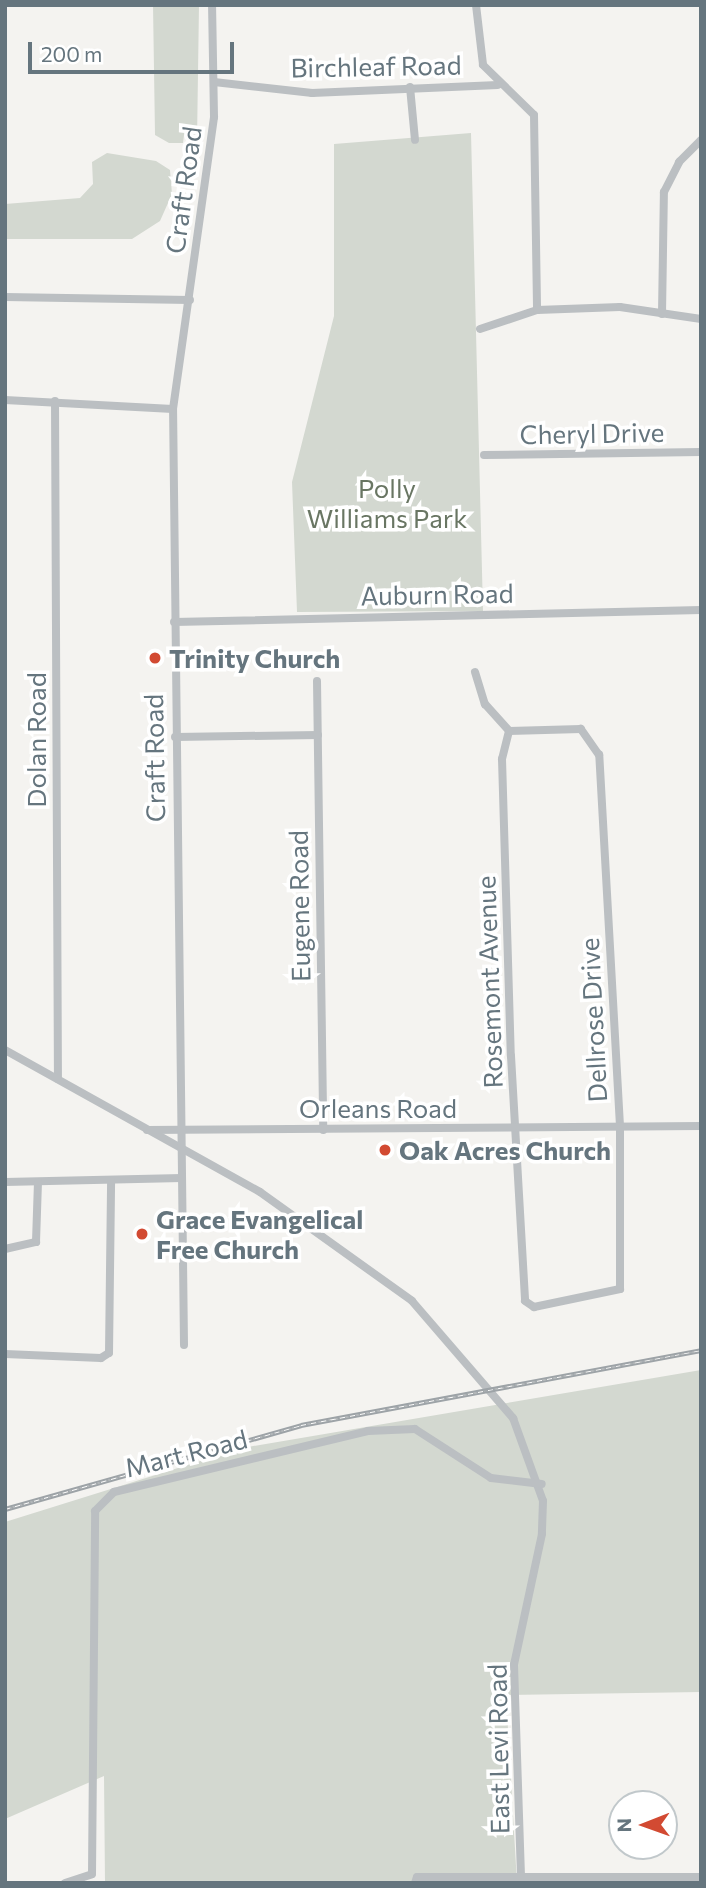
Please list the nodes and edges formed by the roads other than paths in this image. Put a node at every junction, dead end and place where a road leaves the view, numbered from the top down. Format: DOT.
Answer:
graph roads {
  1 [pos="212,5"];
  2 [pos="476,5"];
  3 [pos="214,82"];
  4 [pos="498,85"];
  5 [pos="410,87"];
  6 [pos="415,140"];
  7 [pos="701,140"];
  8 [pos="5,297"];
  9 [pos="190,300"];
  10 [pos="537,310"];
  11 [pos="662,314"];
  12 [pos="701,319"];
  13 [pos="480,329"];
  14 [pos="5,400"];
  15 [pos="55,401"];
  16 [pos="173,409"];
  17 [pos="701,452"];
  18 [pos="484,455"];
  19 [pos="701,610"];
  20 [pos="174,622"];
  21 [pos="475,672"];
  22 [pos="317,681"];
  23 [pos="509,731"];
  24 [pos="318,735"];
  25 [pos="175,737"];
  26 [pos="5,1050"];
  27 [pos="58,1079"];
  28 [pos="620,1126"];
  29 [pos="701,1126"];
  30 [pos="182,1129"];
  31 [pos="517,1129"];
  32 [pos="145,1130"];
  33 [pos="323,1130"];
  34 [pos="182,1152"];
  35 [pos="182,1178"];
  36 [pos="111,1181"];
  37 [pos="5,1182"];
  38 [pos="37,1182"];
  39 [pos="5,1249"];
  40 [pos="525,1301"];
  41 [pos="184,1345"];
  42 [pos="5,1354"];
  43 [pos="542,1484"];
  44 [pos="701,1877"];
  45 [pos="521,1878"];
  46 [pos="416,1880"];
  47 [pos="65,1883"];
  1 -- 3 [label="street, Craft Road"];
  2 -- 4 [label="street"];
  3 -- 5 [label="street, Birchleaf Road"];
  3 -- 9 [label="street, Craft Road"];
  4 -- 5 [label="street, Birchleaf Road"];
  4 -- 10 [label="street"];
  5 -- 6 [label="street"];
  7 -- 11 [label="street"];
  8 -- 9 [label="street"];
  9 -- 16 [label="street, Craft Road"];
  10 -- 11 [label="street"];
  10 -- 13 [label="street"];
  11 -- 12 [label="street"];
  14 -- 15 [label="street"];
  15 -- 16 [label="street"];
  15 -- 27 [label="street, Dolan Road"];
  16 -- 20 [label="street, Craft Road"];
  17 -- 18 [label="street, Cheryl Drive"];
  19 -- 20 [label="street, Auburn Road"];
  20 -- 25 [label="street, Craft Road"];
  21 -- 23 [label="street"];
  22 -- 24 [label="street, Eugene Road"];
  23 -- 28 [label="street, Dellrose Drive"];
  23 -- 31 [label="street, Rosemont Avenue"];
  24 -- 25 [label="street"];
  24 -- 33 [label="street, Eugene Road"];
  25 -- 30 [label="street, Craft Road"];
  26 -- 27 [label="street, East Levi Road"];
  27 -- 32 [label="street, East Levi Road"];
  28 -- 29 [label="street, Orleans Road"];
  28 -- 31 [label="street, Orleans Road"];
  28 -- 40 [label="street, Dellrose Drive"];
  30 -- 32 [label="street, Orleans Road"];
  30 -- 33 [label="street, Orleans Road"];
  30 -- 34 [label="street, Craft Road"];
  31 -- 33 [label="street, Orleans Road"];
  31 -- 40 [label="street, Rosemont Avenue"];
  32 -- 34 [label="street, East Levi Road"];
  34 -- 35 [label="street, Craft Road"];
  34 -- 43 [label="street, East Levi Road"];
  35 -- 36 [label="street"];
  35 -- 41 [label="street, Craft Road"];
  36 -- 38 [label="street"];
  36 -- 42 [label="street"];
  37 -- 38 [label="street"];
  38 -- 39 [label="street"];
  43 -- 45 [label="street, East Levi Road"];
  43 -- 47 [label="street, Mart Road"];
  44 -- 45 [label="street"];
  45 -- 46 [label="street"];
}
